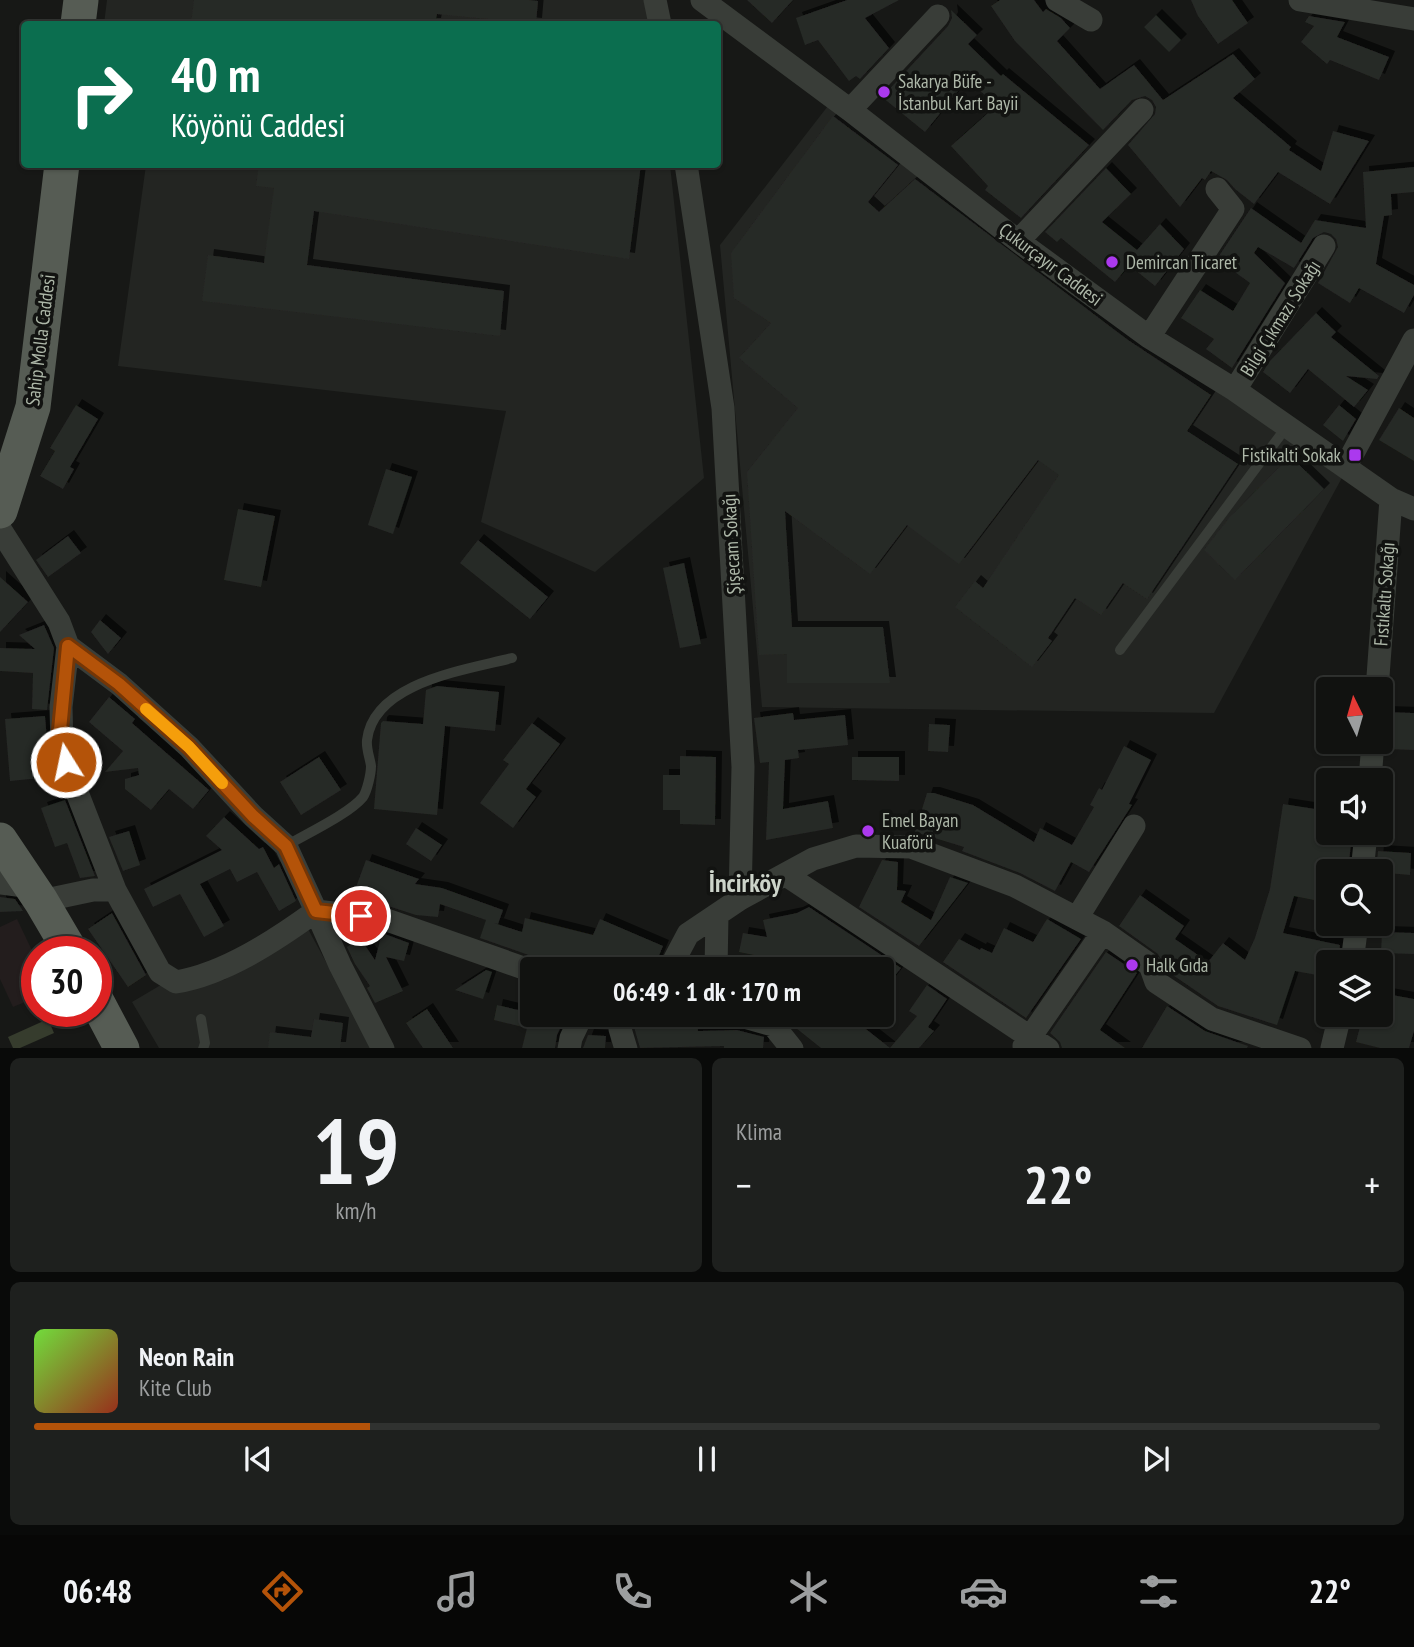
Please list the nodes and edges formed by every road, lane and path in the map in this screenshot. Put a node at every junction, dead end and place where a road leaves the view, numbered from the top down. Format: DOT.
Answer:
graph roads {
  1 [pos="81,0"];
  2 [pos="655,0"];
  3 [pos="702,0"];
  4 [pos="1057,0"];
  5 [pos="1300,0"];
  6 [pos="938,16"];
  7 [pos="1091,19"];
  8 [pos="1414,19"];
  9 [pos="78,21"];
  10 [pos="659,21"];
  11 [pos="850,110"];
  12 [pos="1142,110"];
  13 [pos="62,168"];
  14 [pos="687,168"];
  15 [pos="1217,188"];
  16 [pos="1018,241"];
  17 [pos="1324,246"];
  18 [pos="1149,337"];
  19 [pos="1414,340"];
  20 [pos="1235,390"];
  21 [pos="1288,425"];
  22 [pos="1346,466"];
  23 [pos="1391,499"];
  24 [pos="1414,509"];
  25 [pos="0,511"];
  26 [pos="0,529"];
  27 [pos="68,646"];
  28 [pos="1120,650"];
  29 [pos="512,658"];
  30 [pos="1378,677"];
  31 [pos="1134,826"];
  32 [pos="0,840"];
  33 [pos="286,846"];
  34 [pos="786,875"];
  35 [pos="25,890"];
  36 [pos="115,890"];
  37 [pos="740,900"];
  38 [pos="316,911"];
  39 [pos="717,915"];
  40 [pos="1077,918"];
  41 [pos="1103,932"];
  42 [pos="59,936"];
  43 [pos="676,957"];
  44 [pos="716,957"];
  45 [pos="520,967"];
  46 [pos="201,1019"];
  47 [pos="111,1027"];
  48 [pos="576,1027"];
  49 [pos="620,1027"];
  50 [pos="775,1027"];
  51 [pos="1337,1027"];
  52 [pos="1033,1044"];
  53 [pos="122,1048"];
  54 [pos="203,1048"];
  55 [pos="383,1048"];
  56 [pos="569,1048"];
  57 [pos="626,1048"];
  58 [pos="792,1048"];
  59 [pos="1300,1048"];
  60 [pos="1331,1048"];
  1 -- 9 [label="main road"];
  2 -- 10 [label="street"];
  3 -- 11 [label="street, Çukurçayır Caddesi"];
  4 -- 7 [label="street"];
  5 -- 8 [label="street"];
  6 -- 11 [label="street"];
  11 -- 16 [label="street, Çukurçayır Caddesi"];
  12 -- 16 [label="street"];
  13 -- 25 [label="main road, Sahip Molla Caddesi"];
  14 -- 37 [label="street, Şişecam Sokağı"];
  15 -- 18 [label="street"];
  16 -- 18 [label="street, Çukurçayır Caddesi"];
  17 -- 20 [label="street, Bilgi Çıkmazı Sokağı"];
  18 -- 20 [label="street, Çukurçayır Caddesi"];
  19 -- 22 [label="street"];
  20 -- 21 [label="street, Çukurçayır Caddesi"];
  21 -- 22 [label="street, Çukurçayır Caddesi"];
  21 -- 28 [label="lane"];
  22 -- 23 [label="street, Çukurçayır Caddesi"];
  23 -- 24 [label="street, Çukurçayır Caddesi"];
  23 -- 30 [label="street, Fıstıkaltı Sokağı"];
  26 -- 27 [label="street"];
  27 -- 33 [label="street"];
  27 -- 36 [label="street"];
  29 -- 33 [label="lane"];
  31 -- 40 [label="street"];
  32 -- 35 [label="main road"];
  33 -- 38 [label="street"];
  34 -- 37 [label="street"];
  34 -- 40 [label="street"];
  34 -- 52 [label="street"];
  35 -- 36 [label="street"];
  35 -- 42 [label="main road"];
  36 -- 38 [label="street"];
  37 -- 39 [label="street"];
  38 -- 45 [label="street"];
  38 -- 55 [label="street"];
  39 -- 43 [label="street"];
  39 -- 44 [label="street"];
  40 -- 41 [label="street"];
  41 -- 52 [label="street"];
  41 -- 59 [label="street"];
  46 -- 54 [label="lane"];
  47 -- 53 [label="main road"];
  48 -- 56 [label="street"];
  49 -- 57 [label="street"];
  50 -- 58 [label="street"];
  51 -- 60 [label="street"];
}
